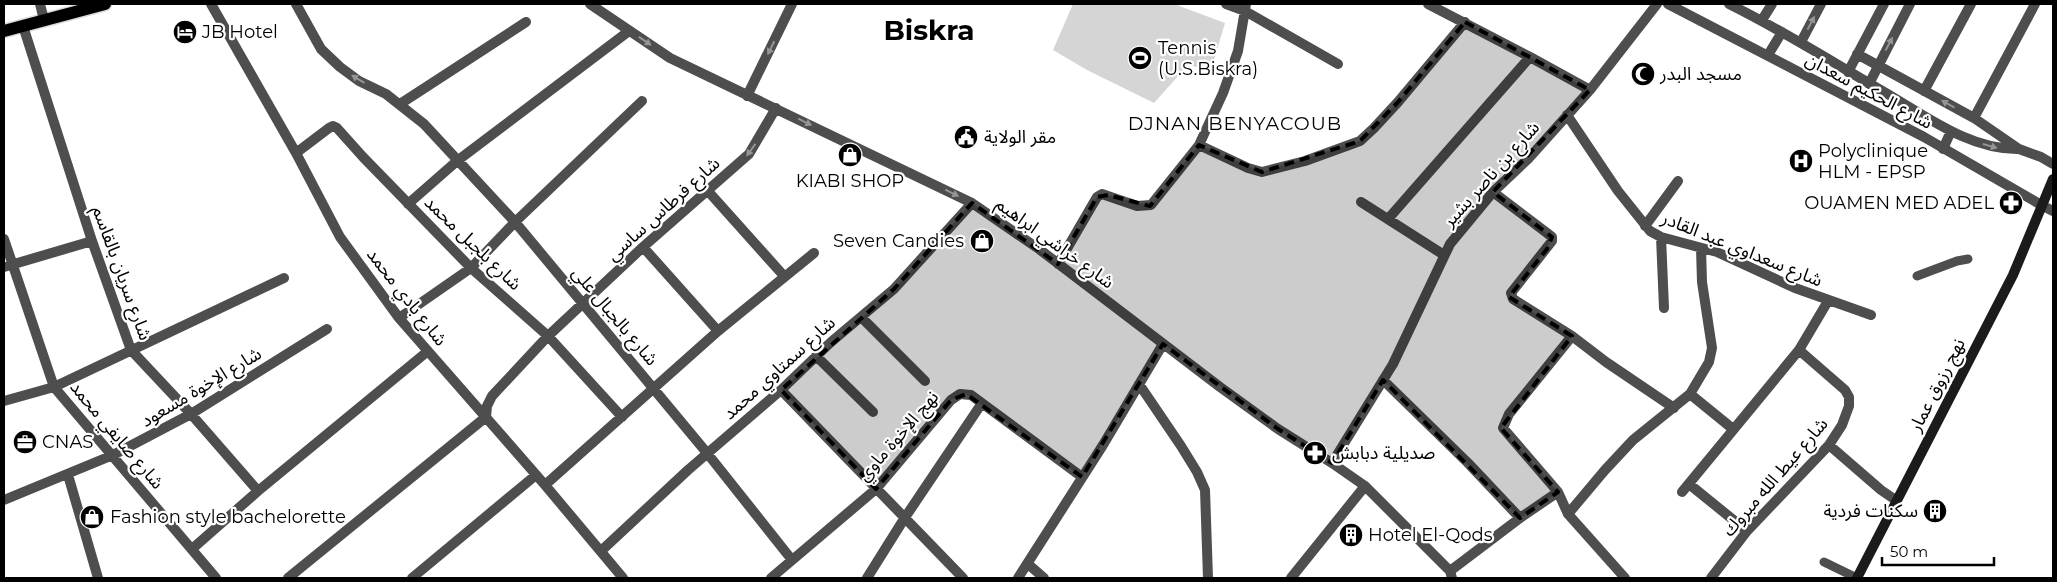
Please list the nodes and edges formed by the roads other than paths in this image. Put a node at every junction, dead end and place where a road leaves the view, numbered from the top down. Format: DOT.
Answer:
graph roads {
  1 [pos="40,4"];
  2 [pos="105,4"];
  3 [pos="211,4"];
  4 [pos="296,4"];
  5 [pos="590,4"];
  6 [pos="792,4"];
  7 [pos="1226,4"];
  8 [pos="1428,4"];
  9 [pos="1657,4"];
  10 [pos="1668,4"];
  11 [pos="1728,4"];
  12 [pos="1772,4"];
  13 [pos="1821,4"];
  14 [pos="1884,4"];
  15 [pos="1971,4"];
  16 [pos="2035,4"];
  17 [pos="1907,5"];
  18 [pos="82,7"];
  19 [pos="1246,7"];
  20 [pos="44,20"];
  21 [pos="1762,20"];
  22 [pos="526,22"];
  23 [pos="1465,22"];
  24 [pos="23,26"];
  25 [pos="4,31"];
  26 [pos="629,31"];
  27 [pos="1782,32"];
  28 [pos="1801,42"];
  29 [pos="1857,54"];
  30 [pos="1768,56"];
  31 [pos="1530,57"];
  32 [pos="1338,64"];
  33 [pos="1878,66"];
  34 [pos="1848,72"];
  35 [pos="1869,84"];
  36 [pos="1590,90"];
  37 [pos="1924,91"];
  38 [pos="747,96"];
  39 [pos="642,101"];
  40 [pos="400,104"];
  41 [pos="776,108"];
  42 [pos="1567,115"];
  43 [pos="1974,118"];
  44 [pos="1951,131"];
  45 [pos="1199,145"];
  46 [pos="1943,149"];
  47 [pos="2019,149"];
  48 [pos="296,153"];
  49 [pos="457,160"];
  50 [pos="2053,164"];
  51 [pos="2053,179"];
  52 [pos="1678,181"];
  53 [pos="706,190"];
  54 [pos="1493,192"];
  55 [pos="1362,202"];
  56 [pos="972,203"];
  57 [pos="408,204"];
  58 [pos="2044,206"];
  59 [pos="2053,211"];
  60 [pos="1388,219"];
  61 [pos="515,222"];
  62 [pos="1646,226"];
  63 [pos="1661,237"];
  64 [pos="4,239"];
  65 [pos="92,241"];
  66 [pos="643,247"];
  67 [pos="1701,248"];
  68 [pos="814,253"];
  69 [pos="1444,255"];
  70 [pos="1968,259"];
  71 [pos="1058,264"];
  72 [pos="8,266"];
  73 [pos="471,268"];
  74 [pos="784,276"];
  75 [pos="1917,276"];
  76 [pos="284,278"];
  77 [pos="1828,301"];
  78 [pos="584,303"];
  79 [pos="1664,308"];
  80 [pos="1872,315"];
  81 [pos="861,317"];
  82 [pos="399,318"];
  83 [pos="327,329"];
  84 [pos="718,330"];
  85 [pos="548,336"];
  86 [pos="1572,336"];
  87 [pos="1163,344"];
  88 [pos="131,350"];
  89 [pos="1799,350"];
  90 [pos="428,351"];
  91 [pos="816,356"];
  92 [pos="1384,380"];
  93 [pos="925,381"];
  94 [pos="1139,384"];
  95 [pos="54,387"];
  96 [pos="655,389"];
  97 [pos="781,390"];
  98 [pos="1690,394"];
  99 [pos="4,401"];
  100 [pos="982,403"];
  101 [pos="1674,408"];
  102 [pos="873,412"];
  103 [pos="191,414"];
  104 [pos="486,417"];
  105 [pos="622,417"];
  106 [pos="1733,429"];
  107 [pos="1829,444"];
  108 [pos="707,453"];
  109 [pos="114,455"];
  110 [pos="1332,463"];
  111 [pos="68,475"];
  112 [pos="536,475"];
  113 [pos="1082,477"];
  114 [pos="546,485"];
  115 [pos="1365,486"];
  116 [pos="876,489"];
  117 [pos="258,491"];
  118 [pos="1558,492"];
  119 [pos="4,500"];
  120 [pos="1897,501"];
  121 [pos="1568,514"];
  122 [pos="1520,518"];
  123 [pos="904,519"];
  124 [pos="1747,531"];
  125 [pos="192,548"];
  126 [pos="601,551"];
  127 [pos="792,560"];
  128 [pos="1824,562"];
  129 [pos="1028,564"];
  130 [pos="1451,575"];
  131 [pos="98,578"];
  132 [pos="216,578"];
  133 [pos="288,578"];
  134 [pos="412,578"];
  135 [pos="623,578"];
  136 [pos="771,578"];
  137 [pos="867,578"];
  138 [pos="963,578"];
  139 [pos="1018,578"];
  140 [pos="1044,578"];
  141 [pos="1208,578"];
  142 [pos="1291,578"];
  143 [pos="1625,578"];
  144 [pos="1711,578"];
  145 [pos="1857,578"];
  1 -- 20 [label="street"];
  2 -- 18 [label="main road"];
  3 -- 48 [label="street, شارع بادي محمد"];
  40 -- 4 [label="street, شارع بالجبال علي, one-way"];
  5 -- 26 [label="street, شارع خراشي ابراهيم"];
  6 -- 38 [label="street, one-way"];
  7 -- 19 [label="street"];
  8 -- 23 [label="street"];
  9 -- 36 [label="street, شارع بن ناصر بشير"];
  10 -- 30 [label="street, شارع الحكيم سعدان"];
  11 -- 21 [label="street"];
  12 -- 21 [label="street"];
  28 -- 13 [label="street, one-way"];
  14 -- 29 [label="street"];
  15 -- 37 [label="street"];
  16 -- 43 [label="street"];
  33 -- 17 [label="street, one-way"];
  18 -- 20 [label="main road"];
  19 -- 32 [label="street"];
  19 -- 45 [label="street"];
  20 -- 24 [label="main road"];
  21 -- 27 [label="street"];
  22 -- 40 [label="street"];
  23 -- 31 [label="street"];
  23 -- 45 [label="street"];
  24 -- 25 [label="main road"];
  24 -- 65 [label="street, شارع سريان بالقاسم"];
  26 -- 38 [label="street, شارع خراشي ابراهيم, one-way"];
  26 -- 49 [label="street"];
  27 -- 28 [label="street"];
  27 -- 30 [label="street"];
  28 -- 34 [label="street"];
  29 -- 33 [label="street"];
  29 -- 34 [label="street"];
  30 -- 46 [label="street, شارع الحكيم سعدان"];
  31 -- 36 [label="street"];
  31 -- 60 [label="street"];
  33 -- 35 [label="street"];
  33 -- 37 [label="street"];
  34 -- 35 [label="street"];
  35 -- 44 [label="street"];
  36 -- 42 [label="street, شارع بن ناصر بشير"];
  43 -- 37 [label="street, one-way"];
  38 -- 41 [label="street, شارع خراشي ابراهيم"];
  39 -- 61 [label="street"];
  40 -- 49 [label="street, شارع بالجبال علي"];
  41 -- 53 [label="street, شارع فرطاس ساسي, one-way"];
  41 -- 56 [label="street, شارع خراشي ابراهيم, one-way"];
  42 -- 54 [label="street, شارع بن ناصر بشير"];
  42 -- 62 [label="street, شارع سعداوي عبد القادر"];
  43 -- 47 [label="street"];
  44 -- 46 [label="street"];
  44 -- 47 [label="street, one-way"];
  45 -- 71 [label="street"];
  46 -- 58 [label="street, شارع الحكيم سعدان"];
  47 -- 50 [label="street"];
  48 -- 57 [label="street, شارع بلجبل محمد"];
  48 -- 82 [label="street, شارع بادي محمد"];
  49 -- 57 [label="street"];
  49 -- 61 [label="street, شارع بالجبال علي"];
  51 -- 58 [label="main road, نهج رزوق عمار"];
  52 -- 62 [label="street"];
  53 -- 66 [label="street, شارع فرطاس ساسي"];
  53 -- 74 [label="street"];
  54 -- 69 [label="street, شارع بن ناصر بشير"];
  54 -- 86 [label="street"];
  55 -- 60 [label="street"];
  56 -- 71 [label="street, شارع خراشي ابراهيم"];
  56 -- 81 [label="street, شارع سمتاوي محمد"];
  57 -- 73 [label="street, شارع بلجبل محمد"];
  58 -- 59 [label="street, شارع الحكيم سعدان"];
  58 -- 120 [label="main road, نهج رزوق عمار"];
  60 -- 69 [label="street"];
  61 -- 73 [label="street"];
  61 -- 78 [label="street, شارع بالجبال علي"];
  62 -- 63 [label="street, شارع سعداوي عبد القادر"];
  63 -- 67 [label="street, شارع سعداوي عبد القادر"];
  63 -- 79 [label="street"];
  64 -- 72 [label="street, شارع صايفي محمد"];
  65 -- 72 [label="street"];
  65 -- 88 [label="street, شارع سريان بالقاسم"];
  66 -- 78 [label="street, شارع فرطاس ساسي"];
  66 -- 84 [label="street"];
  67 -- 77 [label="street, شارع سعداوي عبد القادر"];
  67 -- 98 [label="street"];
  68 -- 74 [label="street"];
  69 -- 92 [label="street, شارع بن ناصر بشير"];
  70 -- 75 [label="lane"];
  71 -- 87 [label="street, شارع خراشي ابراهيم"];
  72 -- 95 [label="street, شارع صايفي محمد"];
  73 -- 82 [label="street"];
  73 -- 85 [label="street, شارع بلجبل محمد"];
  74 -- 84 [label="street"];
  76 -- 88 [label="street"];
  77 -- 80 [label="street, شارع سعداوي عبد القادر"];
  77 -- 89 [label="street"];
  78 -- 85 [label="street, شارع فرطاس ساسي"];
  78 -- 96 [label="street, شارع بالجبال علي"];
  81 -- 91 [label="street, شارع سمتاوي محمد"];
  81 -- 93 [label="street"];
  82 -- 90 [label="street, شارع بادي محمد"];
  83 -- 103 [label="street, شارع الإخوة مسعود"];
  84 -- 96 [label="street"];
  85 -- 104 [label="street, شارع فرطاس ساسي"];
  85 -- 105 [label="street, شارع بلجبل محمد"];
  86 -- 101 [label="street"];
  86 -- 118 [label="street"];
  87 -- 94 [label="street"];
  87 -- 110 [label="street, شارع خراشي ابراهيم"];
  88 -- 95 [label="street"];
  88 -- 103 [label="street, شارع سريان بالقاسم"];
  89 -- 106 [label="street"];
  89 -- 107 [label="street, شارع عيط الله مبروك"];
  90 -- 104 [label="street, شارع بادي محمد"];
  90 -- 117 [label="street"];
  91 -- 97 [label="street, شارع سمتاوي محمد"];
  91 -- 102 [label="street"];
  92 -- 110 [label="street, شارع بن ناصر بشير"];
  92 -- 122 [label="street"];
  94 -- 113 [label="street"];
  94 -- 141 [label="street"];
  95 -- 99 [label="street"];
  95 -- 109 [label="street, شارع صايفي محمد"];
  96 -- 105 [label="street"];
  96 -- 108 [label="street, شارع بالجبال علي"];
  97 -- 108 [label="street, شارع سمتاوي محمد"];
  97 -- 116 [label="street"];
  98 -- 101 [label="street"];
  98 -- 106 [label="street"];
  100 -- 113 [label="street, نهج الإخوة ماوي"];
  100 -- 116 [label="street, نهج الإخوة ماوي"];
  100 -- 123 [label="street"];
  101 -- 121 [label="street"];
  103 -- 109 [label="street, شارع الإخوة مسعود"];
  103 -- 117 [label="street, شارع سريان بالقاسم"];
  104 -- 112 [label="street, شارع بادي محمد"];
  104 -- 133 [label="street"];
  105 -- 114 [label="street"];
  106 -- 124 [label="street"];
  107 -- 120 [label="street"];
  107 -- 124 [label="street, شارع عيط الله مبروك"];
  108 -- 126 [label="street, شارع سمتاوي محمد"];
  108 -- 127 [label="street, شارع بالجبال علي"];
  109 -- 111 [label="street, شارع الإخوة مسعود"];
  109 -- 125 [label="street, شارع صايفي محمد"];
  110 -- 115 [label="street, شارع خراشي ابراهيم"];
  111 -- 119 [label="street, شارع الإخوة مسعود"];
  111 -- 131 [label="street"];
  112 -- 114 [label="street, شارع بادي محمد"];
  112 -- 134 [label="street"];
  113 -- 129 [label="street"];
  114 -- 126 [label="street, شارع بادي محمد"];
  115 -- 130 [label="street, شارع خراشي ابراهيم"];
  115 -- 142 [label="street"];
  116 -- 123 [label="street"];
  116 -- 127 [label="street, نهج الإخوة ماوي"];
  117 -- 125 [label="street"];
  118 -- 121 [label="street"];
  118 -- 122 [label="street"];
  120 -- 145 [label="main road, نهج رزوق عمار"];
  121 -- 143 [label="street"];
  122 -- 130 [label="street"];
  123 -- 137 [label="street"];
  123 -- 138 [label="street"];
  124 -- 144 [label="street, شارع عيط الله مبروك"];
  125 -- 132 [label="street, شارع صايفي محمد"];
  126 -- 135 [label="street, شارع بادي محمد"];
  127 -- 136 [label="street, نهج الإخوة ماوي"];
  128 -- 145 [label="lane"];
  129 -- 139 [label="street"];
  129 -- 140 [label="street"];
}
